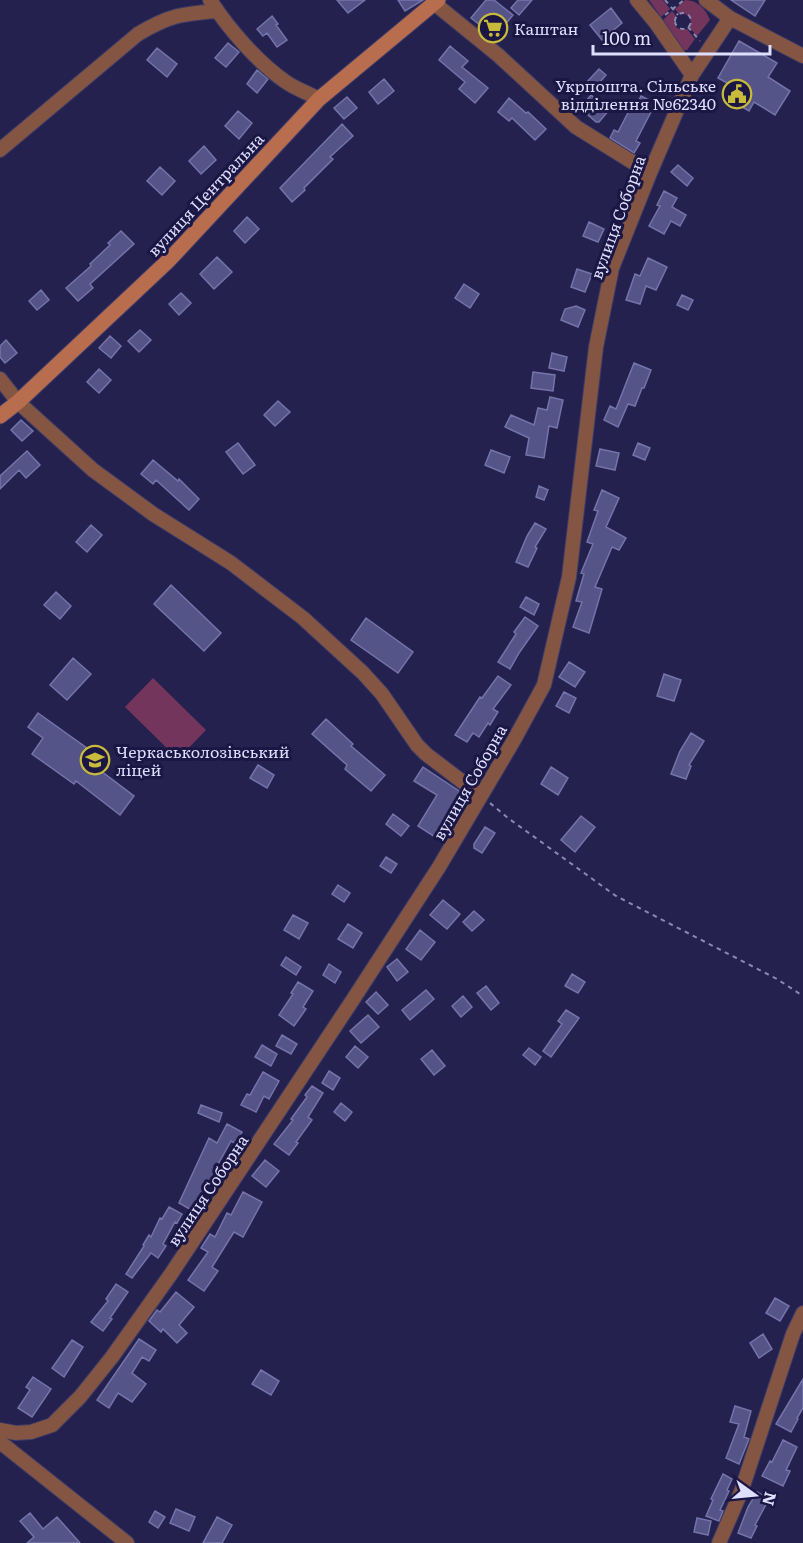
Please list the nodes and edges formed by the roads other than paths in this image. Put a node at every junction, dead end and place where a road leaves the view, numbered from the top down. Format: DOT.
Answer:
graph roads {
  1 [pos="637,0"];
  2 [pos="706,0"];
  3 [pos="436,2"];
  4 [pos="214,5"];
  5 [pos="730,18"];
  6 [pos="803,56"];
  7 [pos="692,75"];
  8 [pos="319,99"];
  9 [pos="0,150"];
  10 [pos="650,173"];
  11 [pos="0,378"];
  12 [pos="18,402"];
  13 [pos="0,416"];
  14 [pos="481,796"];
  15 [pos="803,1313"];
  16 [pos="0,1430"];
  17 [pos="0,1442"];
  18 [pos="127,1543"];
  19 [pos="719,1543"];
  1 -- 7 [label="street"];
  2 -- 5 [label="street"];
  3 -- 8 [label="street, вулиця Центральна"];
  3 -- 10 [label="street"];
  4 -- 8 [label="street"];
  4 -- 9 [label="street"];
  5 -- 6 [label="street"];
  5 -- 7 [label="street, вулиця Соборна"];
  7 -- 10 [label="street, вулиця Соборна"];
  8 -- 12 [label="street, вулиця Центральна"];
  10 -- 14 [label="street, вулиця Соборна"];
  11 -- 12 [label="street"];
  12 -- 13 [label="street, вулиця Центральна"];
  12 -- 14 [label="street"];
  14 -- 16 [label="street, вулиця Соборна"];
  15 -- 19 [label="street"];
  17 -- 18 [label="street"];
}
